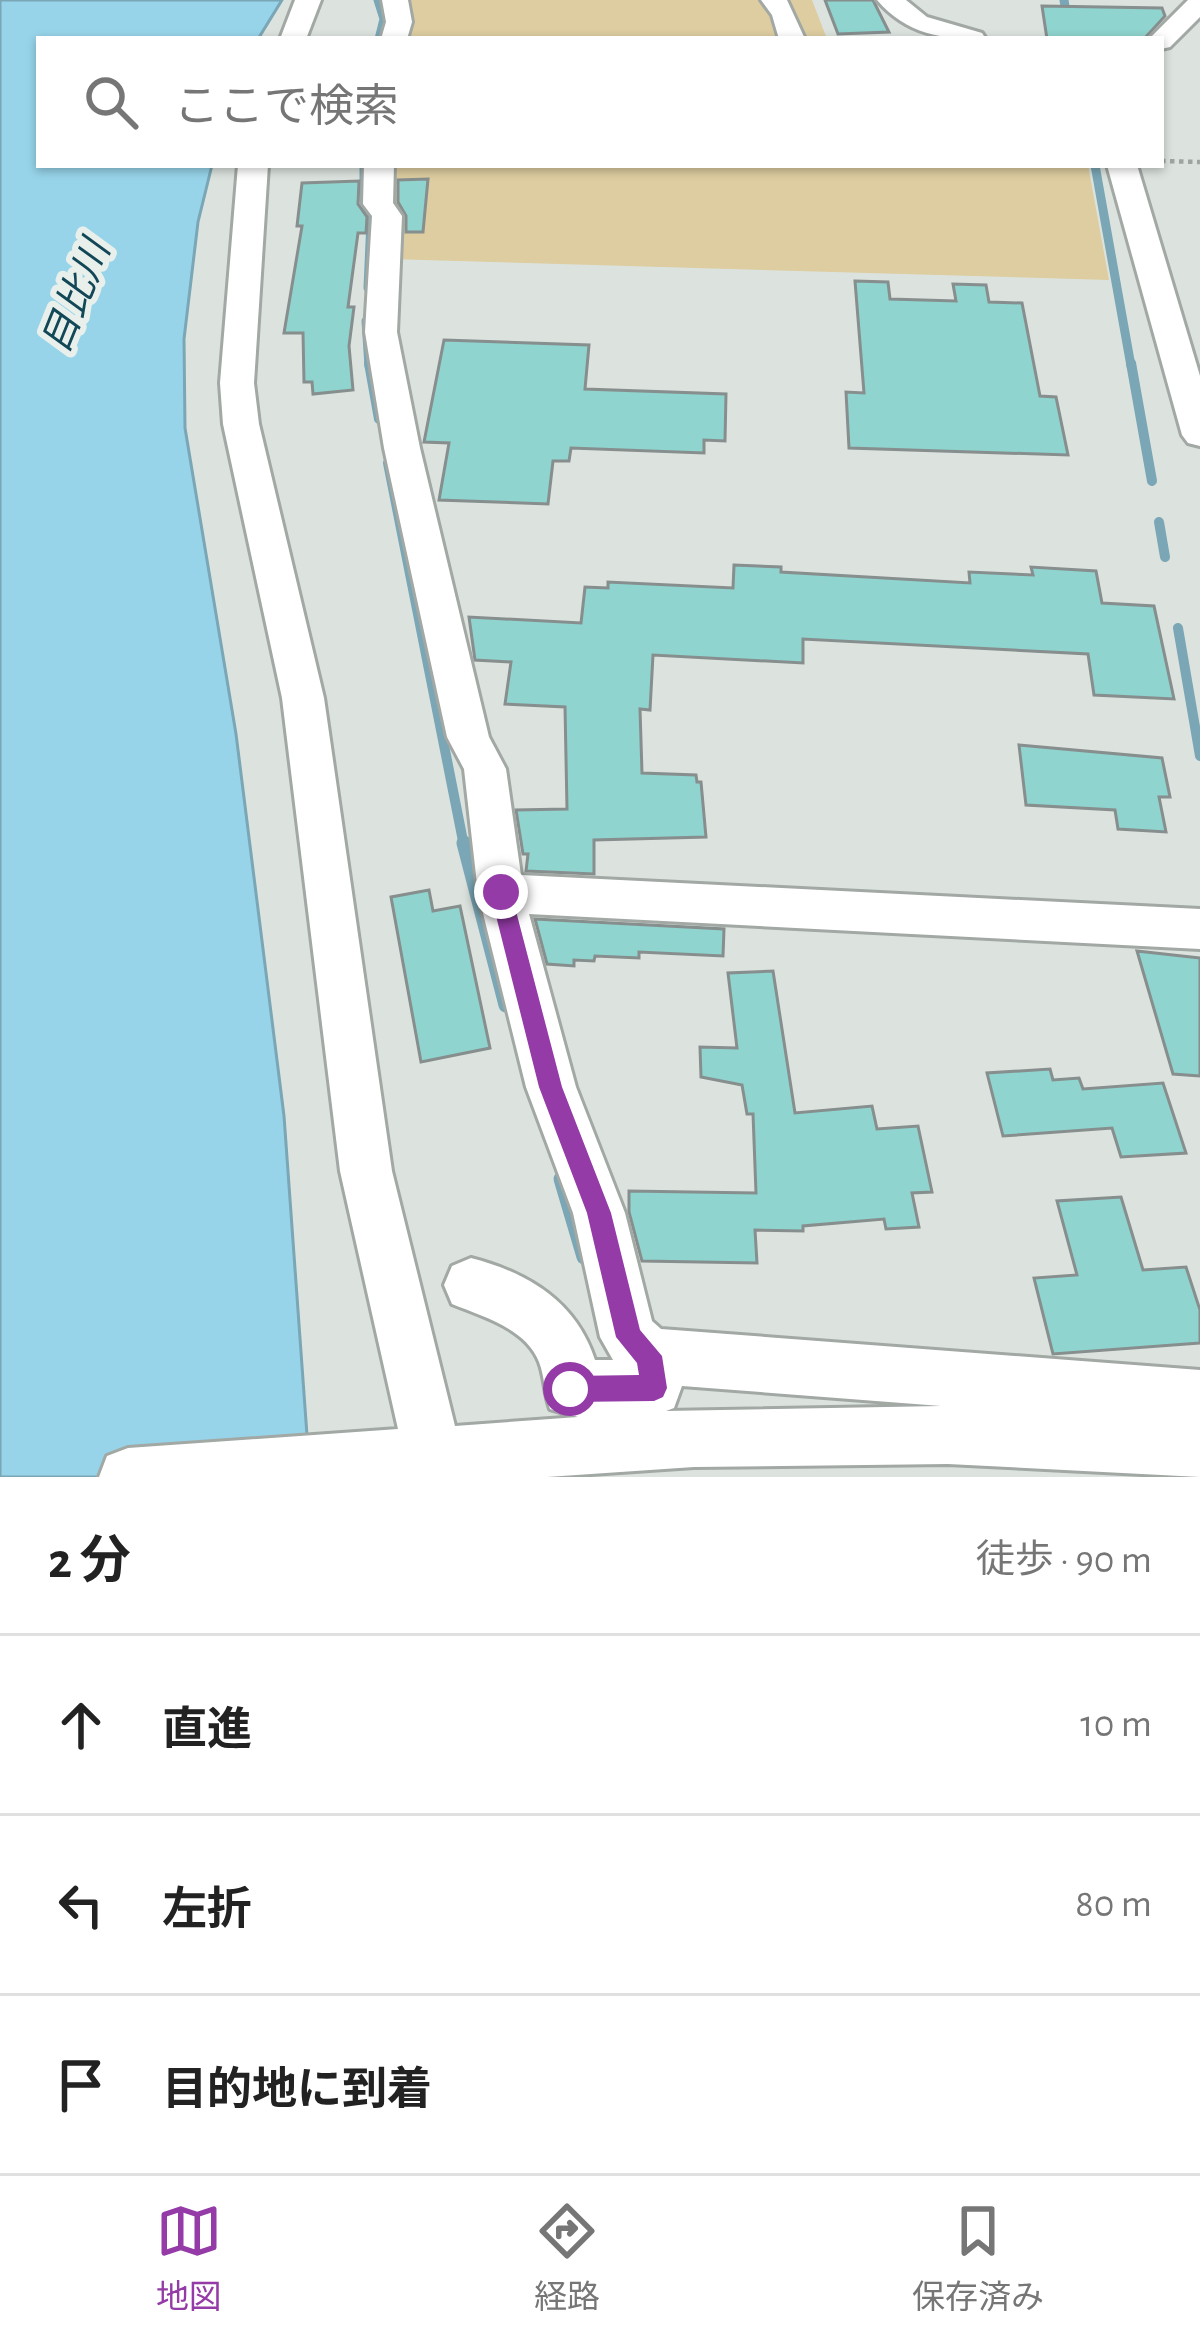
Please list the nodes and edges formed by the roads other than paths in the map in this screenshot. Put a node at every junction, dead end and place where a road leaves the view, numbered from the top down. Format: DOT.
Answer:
graph roads {
  1 [pos="308,0"];
  2 [pos="395,0"];
  3 [pos="774,0"];
  4 [pos="890,0"];
  5 [pos="1200,3"];
  6 [pos="294,36"];
  7 [pos="395,36"];
  8 [pos="790,36"];
  9 [pos="963,36"];
  10 [pos="1164,38"];
  11 [pos="253,168"];
  12 [pos="379,168"];
  13 [pos="1123,168"];
  14 [pos="1200,435"];
  15 [pos="501,892"];
  16 [pos="1200,929"];
  17 [pos="471,1285"];
  18 [pos="650,1356"];
  19 [pos="1200,1397"];
  20 [pos="1200,1449"];
  21 [pos="433,1466"];
  22 [pos="128,1477"];
  1 -- 6 [label="street"];
  2 -- 7 [label="street"];
  3 -- 8 [label="street"];
  4 -- 9 [label="street"];
  5 -- 10 [label="street"];
  11 -- 21 [label="street"];
  12 -- 15 [label="street"];
  13 -- 14 [label="street"];
  15 -- 16 [label="street"];
  15 -- 18 [label="street"];
  17 -- 18 [label="street"];
  18 -- 19 [label="street"];
  20 -- 21 [label="street"];
  21 -- 22 [label="street"];
}
